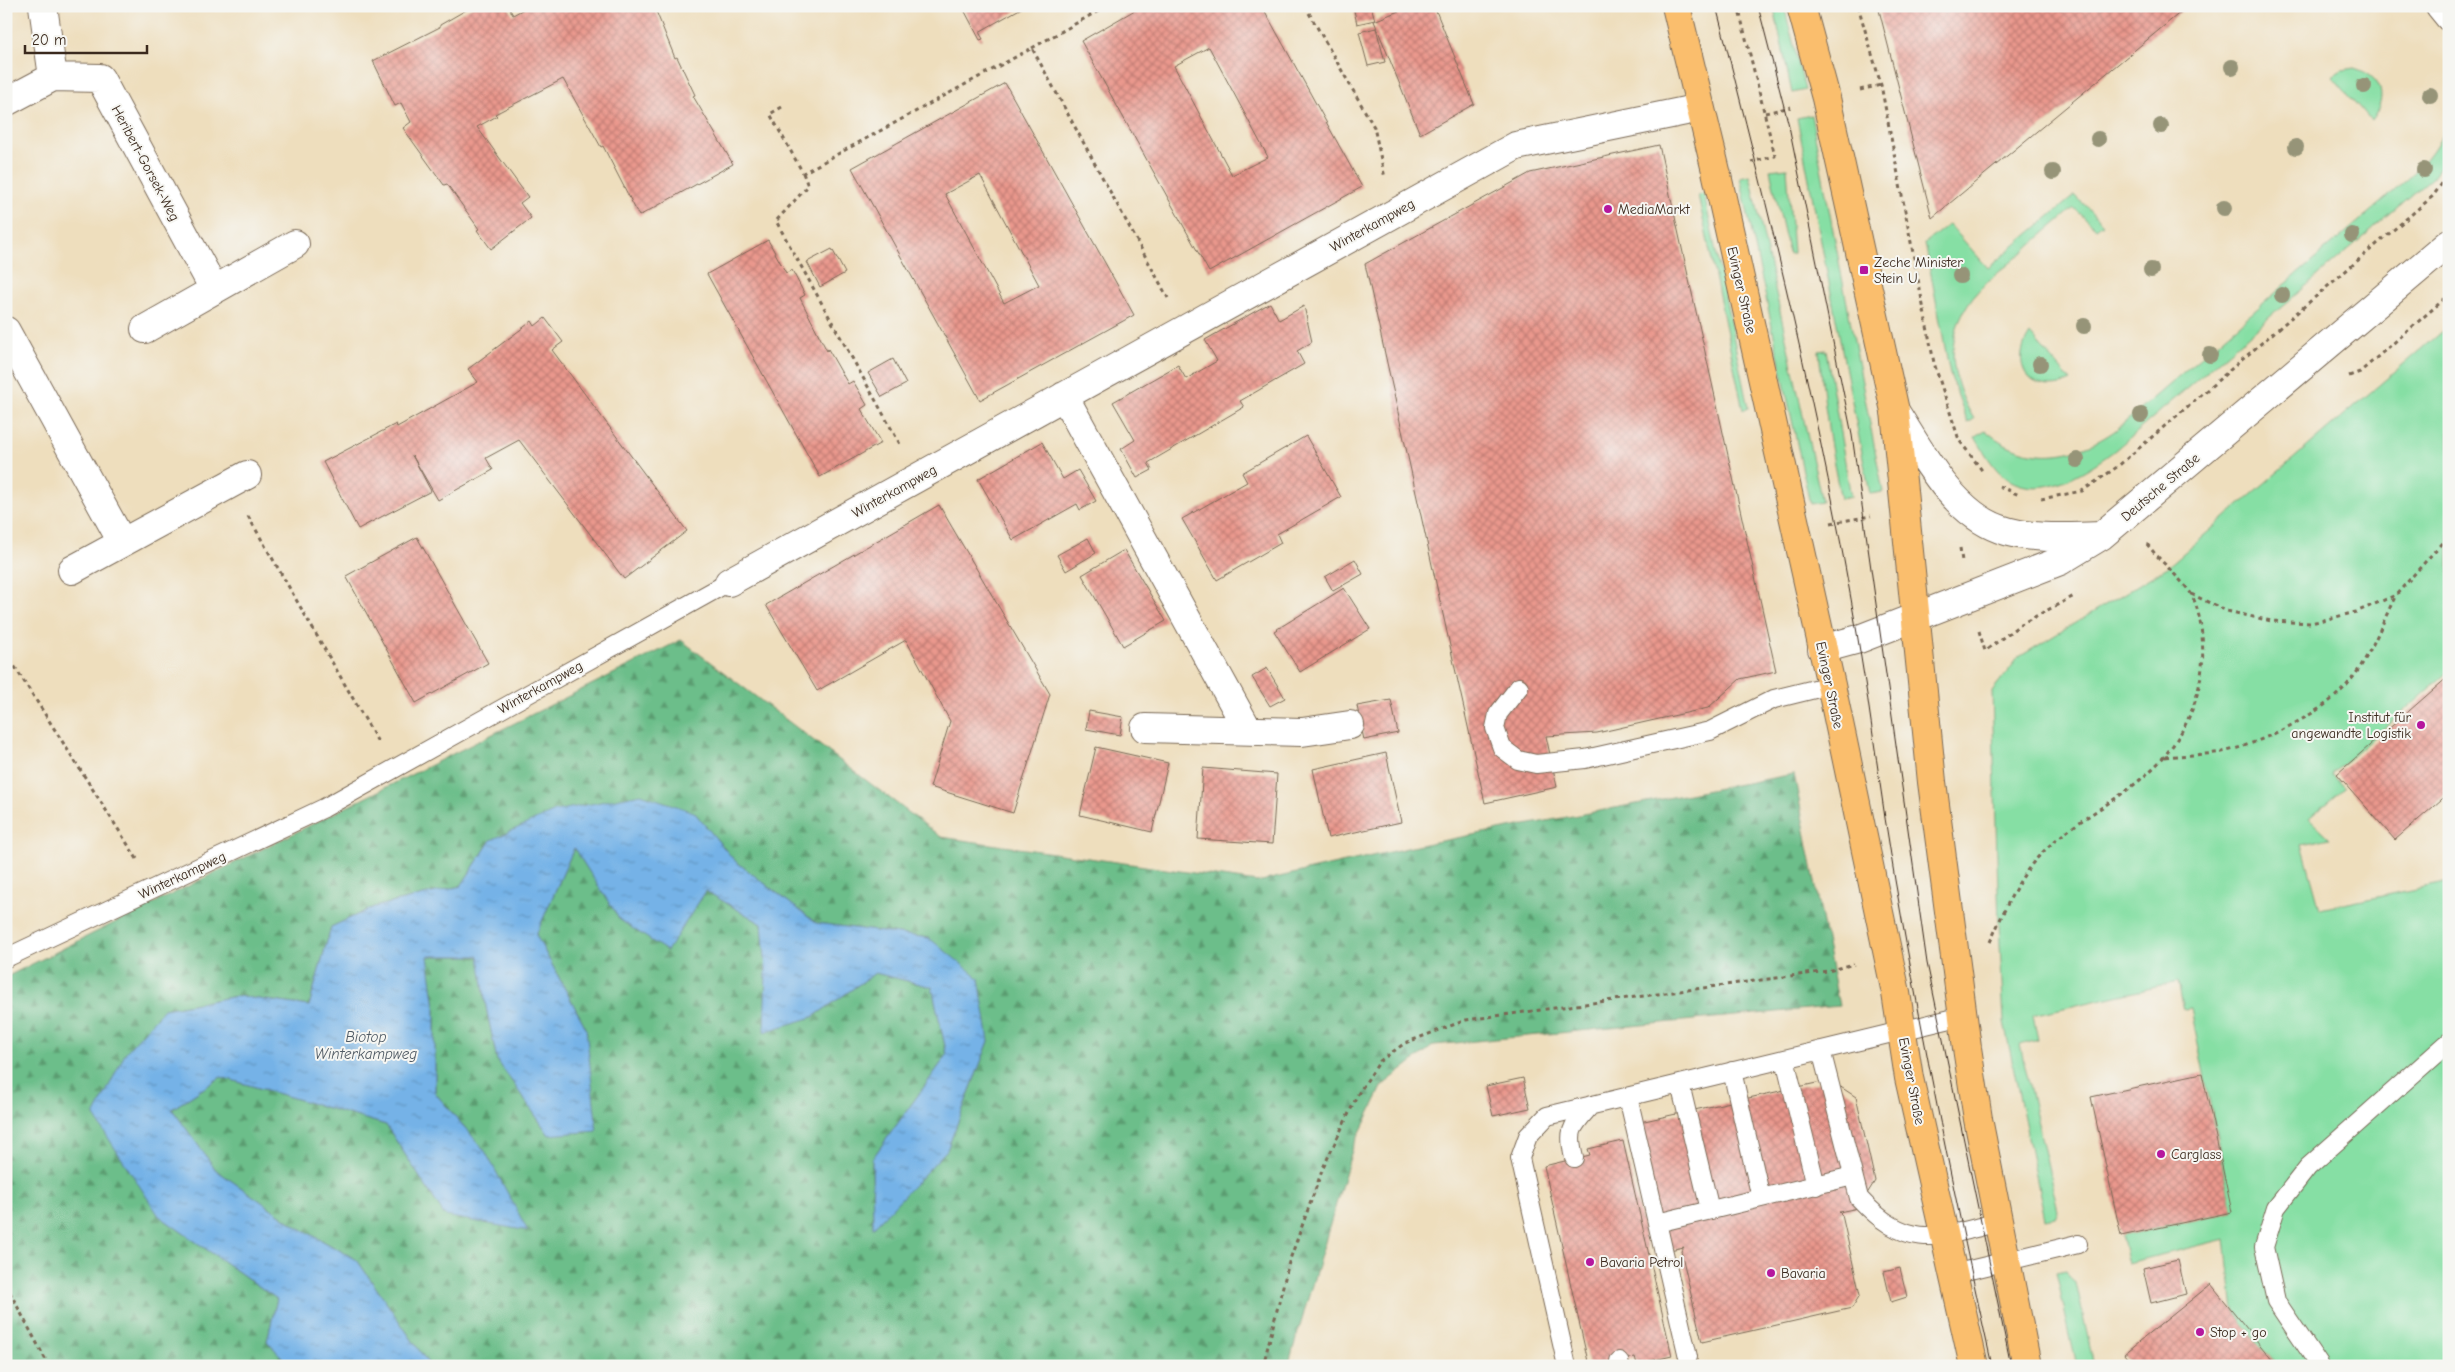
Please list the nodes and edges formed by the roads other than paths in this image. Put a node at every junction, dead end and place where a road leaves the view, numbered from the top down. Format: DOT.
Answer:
graph roads {
  1 [pos="43,6"];
  2 [pos="1676,6"];
  3 [pos="1801,6"];
  4 [pos="2440,6"];
  5 [pos="2449,17"];
  6 [pos="53,76"];
  7 [pos="6,102"];
  8 [pos="1700,108"];
  9 [pos="2449,243"];
  10 [pos="295,244"];
  11 [pos="214,289"];
  12 [pos="145,328"];
  13 [pos="6,331"];
  14 [pos="1064,396"];
  15 [pos="1895,411"];
  16 [pos="238,479"];
  17 [pos="2101,536"];
  18 [pos="122,542"];
  19 [pos="72,570"];
  20 [pos="729,582"];
  21 [pos="1916,617"];
  22 [pos="1822,649"];
  23 [pos="1831,685"];
  24 [pos="1520,687"];
  25 [pos="1350,725"];
  26 [pos="1145,728"];
  27 [pos="1248,730"];
  28 [pos="6,958"];
  29 [pos="1963,1016"];
  30 [pos="1902,1031"];
  31 [pos="2449,1042"];
  32 [pos="1821,1050"];
  33 [pos="1785,1059"];
  34 [pos="1732,1071"];
  35 [pos="1680,1084"];
  36 [pos="1628,1097"];
  37 [pos="1591,1105"];
  38 [pos="1574,1158"];
  39 [pos="1853,1176"];
  40 [pos="1816,1186"];
  41 [pos="1761,1198"];
  42 [pos="1710,1210"];
  43 [pos="1998,1222"];
  44 [pos="1657,1223"];
  45 [pos="1944,1234"];
  46 [pos="2078,1244"];
  47 [pos="2005,1261"];
  48 [pos="1953,1274"];
  49 [pos="1688,1357"];
  50 [pos="1567,1366"];
  51 [pos="1974,1366"];
  52 [pos="2026,1366"];
  53 [pos="2320,1366"];
  1 -- 6 [label="street"];
  2 -- 8 [label="main road, Evinger Straße"];
  3 -- 15 [label="main road"];
  4 -- 5 [label="street"];
  6 -- 7 [label="street"];
  6 -- 11 [label="street, Heribert-Gorsek-Weg"];
  8 -- 14 [label="street, Winterkampweg"];
  8 -- 22 [label="main road, Evinger Straße"];
  9 -- 17 [label="street, Deutsche Straße"];
  10 -- 11 [label="street"];
  11 -- 12 [label="street"];
  13 -- 18 [label="street"];
  14 -- 20 [label="street, Winterkampweg"];
  14 -- 27 [label="street"];
  15 -- 17 [label="street"];
  15 -- 21 [label="main road"];
  16 -- 18 [label="street"];
  17 -- 21 [label="street, Deutsche Straße"];
  18 -- 19 [label="street"];
  20 -- 28 [label="lane, Winterkampweg"];
  21 -- 22 [label="street, Deutsche Straße"];
  21 -- 29 [label="main road"];
  22 -- 23 [label="main road, Evinger Straße"];
  23 -- 24 [label="lane"];
  23 -- 30 [label="main road, Evinger Straße"];
  25 -- 27 [label="street"];
  26 -- 27 [label="street"];
  29 -- 30 [label="lane"];
  29 -- 43 [label="main road"];
  30 -- 32 [label="lane"];
  30 -- 45 [label="main road, Evinger Straße"];
  31 -- 53 [label="lane"];
  32 -- 33 [label="lane"];
  32 -- 39 [label="lane"];
  33 -- 34 [label="lane"];
  33 -- 40 [label="lane"];
  34 -- 35 [label="lane"];
  34 -- 41 [label="lane"];
  35 -- 36 [label="lane"];
  35 -- 42 [label="lane"];
  36 -- 37 [label="lane"];
  36 -- 44 [label="lane"];
  37 -- 38 [label="lane"];
  37 -- 50 [label="lane"];
  39 -- 40 [label="lane"];
  39 -- 45 [label="lane"];
  40 -- 41 [label="lane"];
  41 -- 42 [label="lane"];
  42 -- 44 [label="lane"];
  43 -- 45 [label="lane"];
  43 -- 47 [label="main road"];
  44 -- 49 [label="lane"];
  45 -- 48 [label="main road, Evinger Straße"];
  46 -- 47 [label="lane"];
  47 -- 48 [label="lane"];
  47 -- 52 [label="main road"];
  48 -- 51 [label="main road, Evinger Straße"];
}
